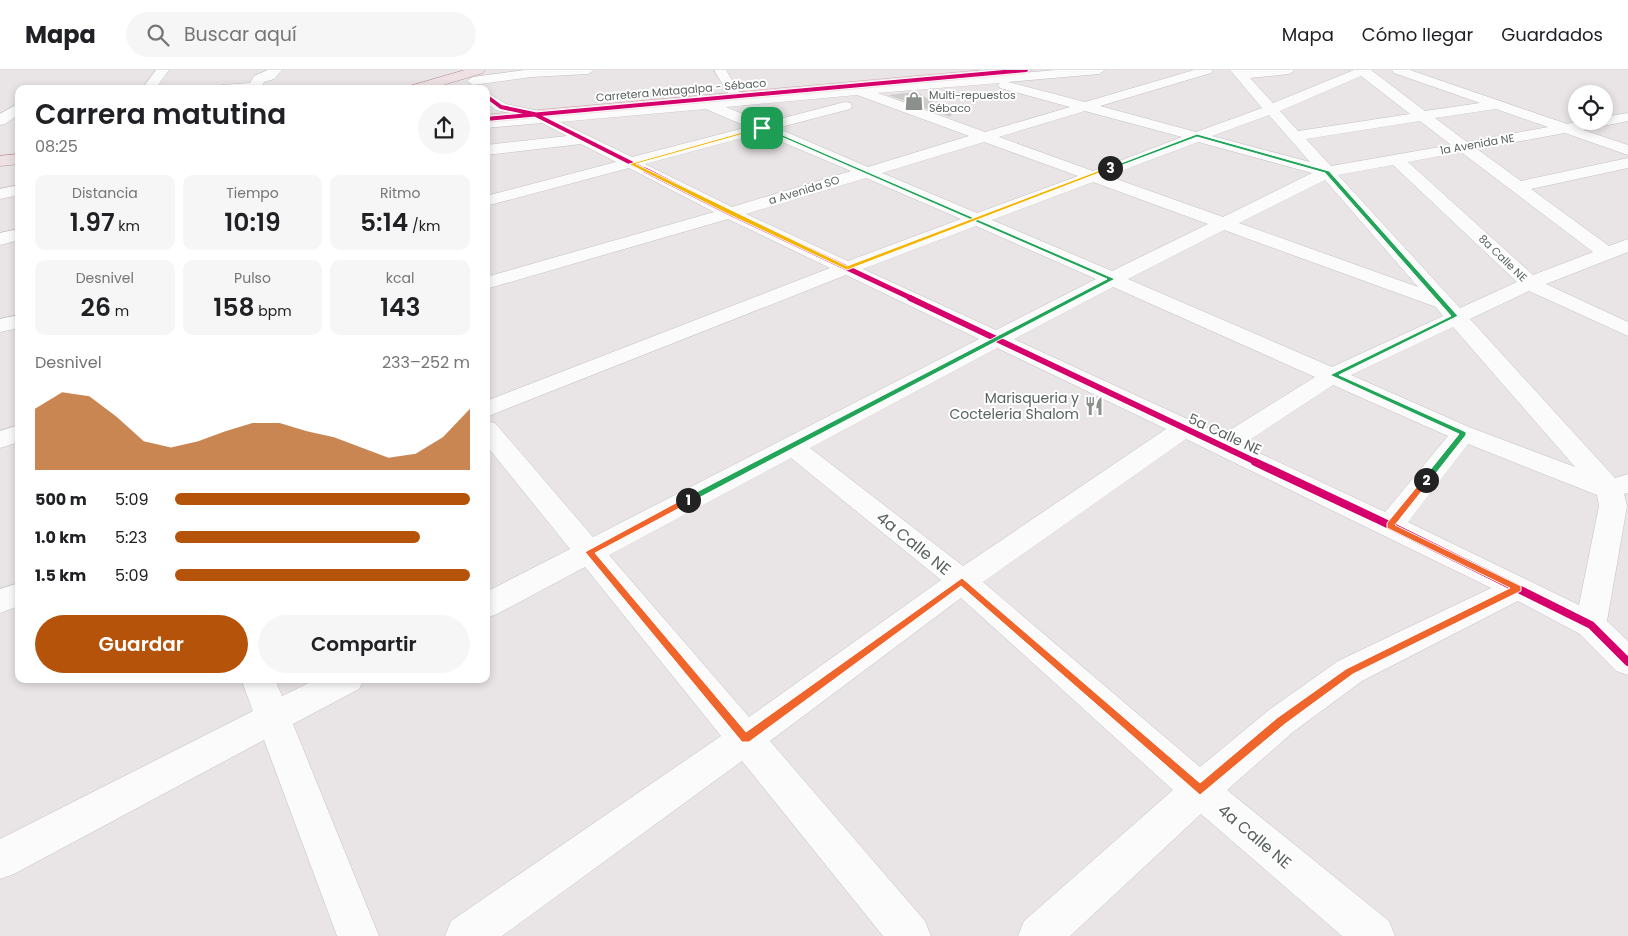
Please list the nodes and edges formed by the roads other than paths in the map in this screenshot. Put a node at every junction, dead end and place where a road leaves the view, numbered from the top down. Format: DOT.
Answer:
graph roads {
  1 [pos="163,70"];
  2 [pos="276,70"];
  3 [pos="588,70"];
  4 [pos="720,70"];
  5 [pos="1026,70"];
  6 [pos="1099,70"];
  7 [pos="1208,70"];
  8 [pos="1288,70"];
  9 [pos="1398,70"];
  10 [pos="1364,71"];
  11 [pos="1239,73"];
  12 [pos="991,74"];
  13 [pos="969,75"];
  14 [pos="475,78"];
  15 [pos="151,85"];
  16 [pos="256,85"];
  17 [pos="437,85"];
  18 [pos="904,88"];
  19 [pos="854,89"];
  20 [pos="736,96"];
  21 [pos="876,98"];
  22 [pos="490,99"];
  23 [pos="15,101"];
  24 [pos="0,102"];
  25 [pos="707,102"];
  26 [pos="1499,105"];
  27 [pos="1085,106"];
  28 [pos="1272,109"];
  29 [pos="15,110"];
  30 [pos="1422,116"];
  31 [pos="539,117"];
  32 [pos="1628,117"];
  33 [pos="490,119"];
  34 [pos="0,121"];
  35 [pos="490,123"];
  36 [pos="762,128"];
  37 [pos="1566,128"];
  38 [pos="1197,135"];
  39 [pos="984,136"];
  40 [pos="1295,136"];
  41 [pos="582,139"];
  42 [pos="1463,147"];
  43 [pos="490,150"];
  44 [pos="1628,150"];
  45 [pos="15,158"];
  46 [pos="0,159"];
  47 [pos="1396,159"];
  48 [pos="1628,163"];
  49 [pos="632,164"];
  50 [pos="866,172"];
  51 [pos="1327,172"];
  52 [pos="1091,175"];
  53 [pos="1518,187"];
  54 [pos="15,191"];
  55 [pos="0,194"];
  56 [pos="490,200"];
  57 [pos="730,213"];
  58 [pos="977,219"];
  59 [pos="1222,223"];
  60 [pos="15,235"];
  61 [pos="0,239"];
  62 [pos="1628,245"];
  63 [pos="1608,254"];
  64 [pos="847,268"];
  65 [pos="1112,279"];
  66 [pos="490,282"];
  67 [pos="1530,283"];
  68 [pos="1449,310"];
  69 [pos="15,322"];
  70 [pos="0,326"];
  71 [pos="1628,330"];
  72 [pos="995,340"];
  73 [pos="1333,375"];
  74 [pos="490,408"];
  75 [pos="1184,429"];
  76 [pos="490,433"];
  77 [pos="1464,433"];
  78 [pos="15,434"];
  79 [pos="0,440"];
  80 [pos="792,446"];
  81 [pos="1221,447"];
  82 [pos="1619,486"];
  83 [pos="1390,526"];
  84 [pos="589,552"];
  85 [pos="962,581"];
  86 [pos="1518,588"];
  87 [pos="15,595"];
  88 [pos="0,601"];
  89 [pos="490,604"];
  90 [pos="1591,625"];
  91 [pos="1628,662"];
  92 [pos="260,683"];
  93 [pos="339,683"];
  94 [pos="273,717"];
  95 [pos="745,739"];
  96 [pos="1200,790"];
  97 [pos="0,860"];
  98 [pos="358,936"];
  99 [pos="466,936"];
  100 [pos="910,936"];
  101 [pos="1039,936"];
  102 [pos="1374,936"];
  1 -- 15 [label="street"];
  2 -- 16 [label="street"];
  3 -- 14 [label="street"];
  4 -- 20 [label="street"];
  5 -- 12 [label="main road"];
  6 -- 12 [label="street"];
  7 -- 27 [label="street, a Avenida SO"];
  8 -- 11 [label="street"];
  9 -- 26 [label="street"];
  10 -- 28 [label="street"];
  10 -- 30 [label="street"];
  11 -- 28 [label="street"];
  12 -- 13 [label="street"];
  12 -- 18 [label="street"];
  12 -- 27 [label="street"];
  13 -- 19 [label="main road, Carretera Matagalpa - Sébaco"];
  14 -- 17 [label="highway"];
  18 -- 19 [label="street"];
  18 -- 21 [label="street"];
  19 -- 20 [label="main road, Carretera Matagalpa - Sébaco"];
  19 -- 21 [label="street"];
  19 -- 25 [label="street"];
  20 -- 25 [label="main road, Carretera Matagalpa - Sébaco"];
  21 -- 36 [label="street"];
  21 -- 39 [label="street"];
  22 -- 31 [label="street, 5a Calle NE"];
  23 -- 24 [label="street"];
  25 -- 31 [label="main road, Carretera Matagalpa - Sébaco"];
  25 -- 36 [label="street"];
  26 -- 30 [label="street"];
  26 -- 37 [label="street"];
  27 -- 38 [label="street"];
  27 -- 39 [label="street, a Avenida SO"];
  28 -- 38 [label="street"];
  28 -- 40 [label="street"];
  29 -- 34 [label="street"];
  30 -- 40 [label="street"];
  30 -- 42 [label="street"];
  31 -- 33 [label="main road, Carretera Matagalpa - Sébaco"];
  31 -- 35 [label="street"];
  31 -- 41 [label="street, 5a Calle NE"];
  32 -- 37 [label="street, 1a Avenida NE"];
  36 -- 49 [label="street"];
  36 -- 50 [label="street"];
  37 -- 42 [label="street, 1a Avenida NE"];
  37 -- 44 [label="street"];
  38 -- 51 [label="street"];
  38 -- 52 [label="street"];
  39 -- 50 [label="street, a Avenida SO"];
  39 -- 52 [label="street"];
  40 -- 51 [label="street"];
  41 -- 43 [label="street"];
  41 -- 49 [label="street, 5a Calle NE"];
  42 -- 47 [label="street, 1a Avenida NE"];
  42 -- 53 [label="street"];
  45 -- 46 [label="highway"];
  47 -- 51 [label="street, 1a Avenida NE"];
  47 -- 67 [label="street, 8a Calle NE"];
  48 -- 53 [label="street"];
  49 -- 56 [label="street"];
  49 -- 57 [label="street, 5a Calle NE"];
  50 -- 57 [label="street, a Avenida SO"];
  50 -- 58 [label="street"];
  51 -- 59 [label="street"];
  51 -- 68 [label="street"];
  52 -- 58 [label="street"];
  52 -- 59 [label="street"];
  53 -- 63 [label="street"];
  54 -- 55 [label="street"];
  57 -- 64 [label="street, 5a Calle NE"];
  57 -- 66 [label="street, a Avenida SO"];
  58 -- 64 [label="street"];
  58 -- 65 [label="street"];
  59 -- 65 [label="street"];
  59 -- 68 [label="street"];
  60 -- 61 [label="street"];
  62 -- 63 [label="street"];
  63 -- 67 [label="street"];
  64 -- 72 [label="street, 5a Calle NE"];
  64 -- 74 [label="street"];
  65 -- 72 [label="street"];
  65 -- 73 [label="street"];
  67 -- 68 [label="street"];
  67 -- 71 [label="street, 8a Calle NE"];
  68 -- 73 [label="street"];
  68 -- 82 [label="street"];
  69 -- 70 [label="street"];
  72 -- 75 [label="street, 5a Calle NE"];
  72 -- 80 [label="street"];
  73 -- 77 [label="street"];
  73 -- 81 [label="street"];
  75 -- 81 [label="street, 5a Calle NE"];
  75 -- 85 [label="street"];
  76 -- 84 [label="street"];
  77 -- 82 [label="street"];
  77 -- 83 [label="street"];
  78 -- 79 [label="street"];
  80 -- 84 [label="street"];
  80 -- 85 [label="street, 4a Calle NE"];
  81 -- 83 [label="street, 5a Calle NE"];
  82 -- 90 [label="street"];
  83 -- 86 [label="street, 5a Calle NE"];
  84 -- 89 [label="street"];
  84 -- 95 [label="street"];
  85 -- 95 [label="street"];
  85 -- 96 [label="street, 4a Calle NE"];
  86 -- 90 [label="street, 5a Calle NE"];
  86 -- 96 [label="street"];
  87 -- 88 [label="street"];
  90 -- 91 [label="street, 5a Calle NE"];
  92 -- 94 [label="street"];
  93 -- 94 [label="street"];
  94 -- 97 [label="street"];
  94 -- 98 [label="street"];
  95 -- 99 [label="street"];
  95 -- 100 [label="street"];
  96 -- 101 [label="street"];
  96 -- 102 [label="street, 4a Calle NE"];
}
